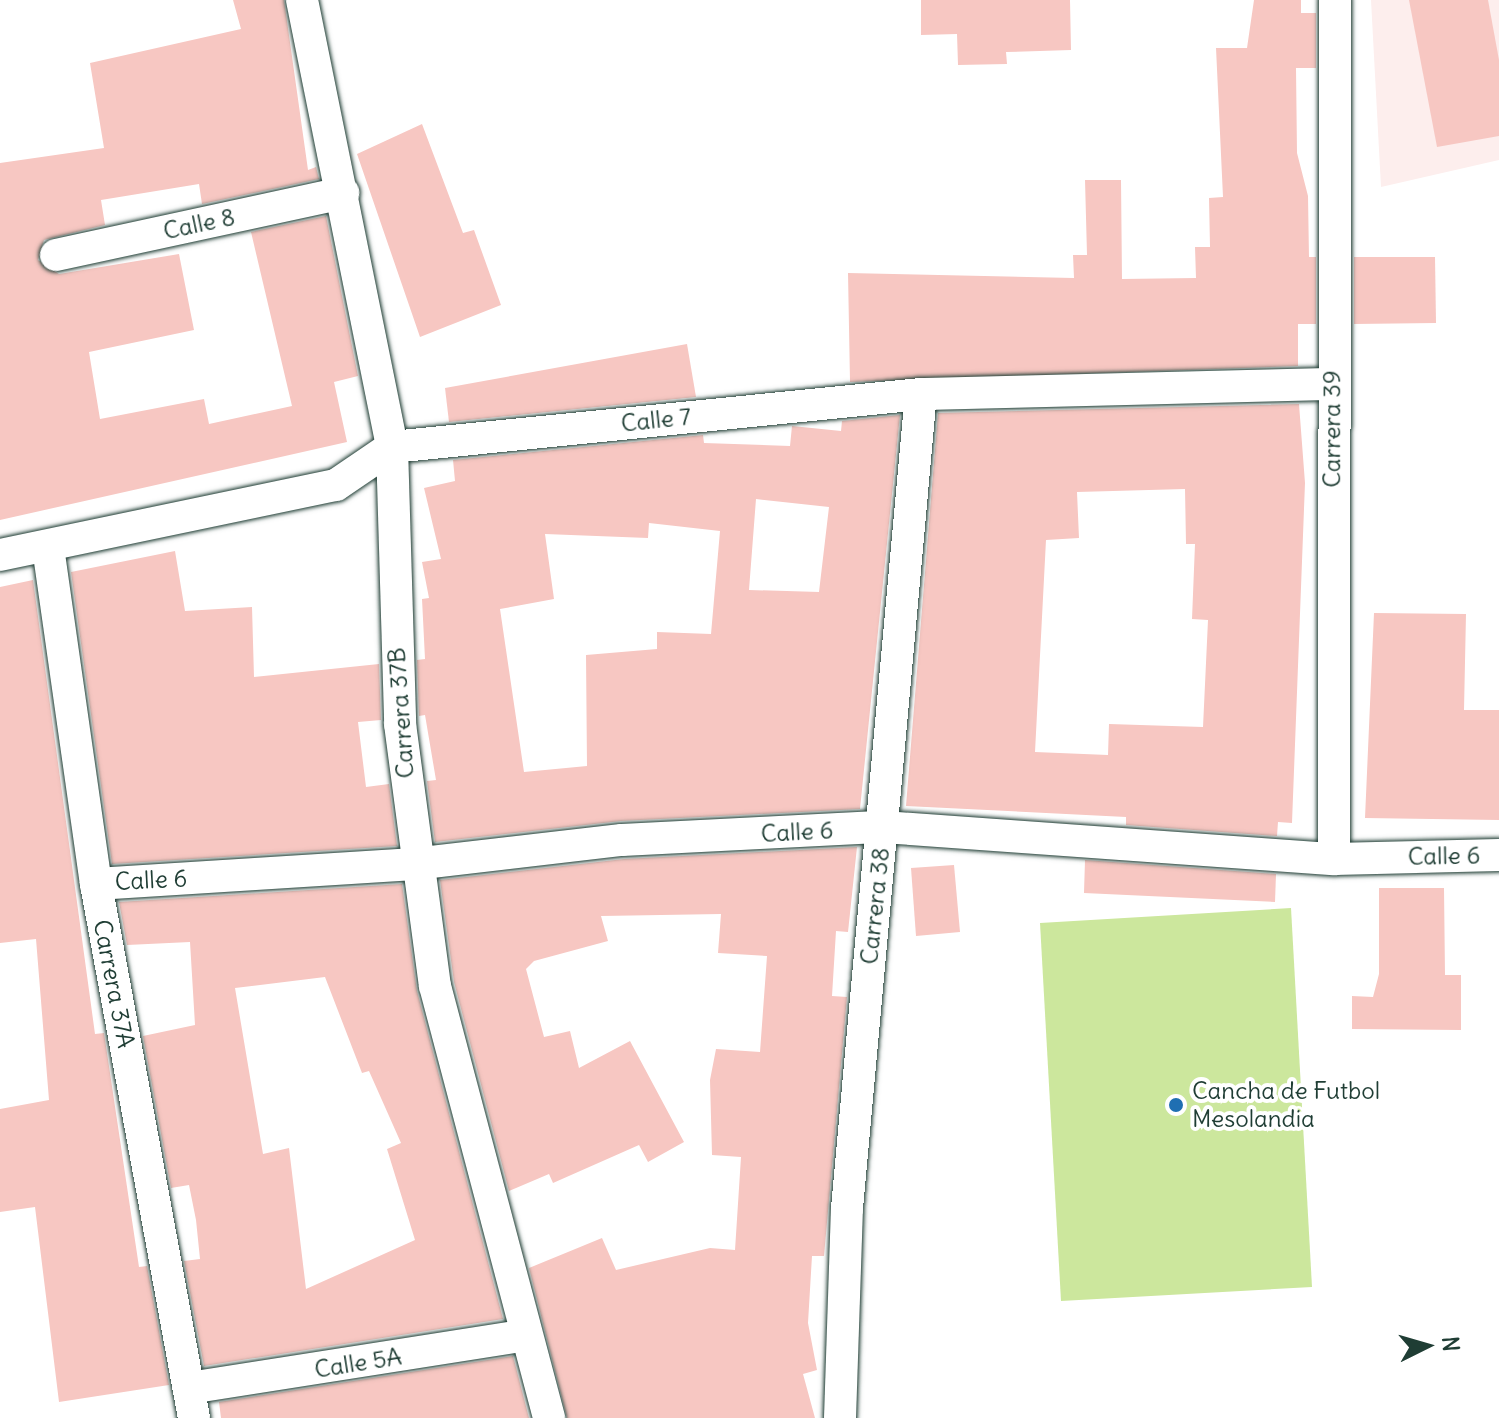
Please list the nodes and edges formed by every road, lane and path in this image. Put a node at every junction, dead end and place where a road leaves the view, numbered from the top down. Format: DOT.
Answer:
graph roads {
  1 [pos="302,0"];
  2 [pos="1335,0"];
  3 [pos="343,193"];
  4 [pos="56,255"];
  5 [pos="1332,384"];
  6 [pos="921,394"];
  7 [pos="392,447"];
  8 [pos="48,547"];
  9 [pos="0,555"];
  10 [pos="883,827"];
  11 [pos="1499,855"];
  12 [pos="1334,859"];
  13 [pos="414,864"];
  14 [pos="96,884"];
  15 [pos="526,1335"];
  16 [pos="192,1403"];
  17 [pos="549,1418"];
  18 [pos="840,1418"];
  1 -- 3 [label="street, Carrera 37B"];
  2 -- 5 [label="street, Carrera 39"];
  3 -- 4 [label="street, Calle 8"];
  3 -- 7 [label="street, Carrera 37B"];
  5 -- 6 [label="street, Calle 7"];
  5 -- 12 [label="street, Carrera 39"];
  6 -- 7 [label="street, Calle 7"];
  6 -- 10 [label="street, Carrera 38"];
  7 -- 8 [label="street, Calle 7"];
  7 -- 13 [label="street, Carrera 37B"];
  8 -- 9 [label="street, Calle 7"];
  8 -- 14 [label="street, Carrera 37A"];
  10 -- 12 [label="street, Calle 6"];
  10 -- 13 [label="street, Calle 6"];
  10 -- 18 [label="street, Carrera 38"];
  11 -- 12 [label="street, Calle 6"];
  13 -- 14 [label="street, Calle 6"];
  13 -- 15 [label="street, Carrera 37B"];
  14 -- 16 [label="street, Carrera 37A"];
  15 -- 16 [label="street, Calle 5A"];
  15 -- 17 [label="street, Carrera 37B"];
}
